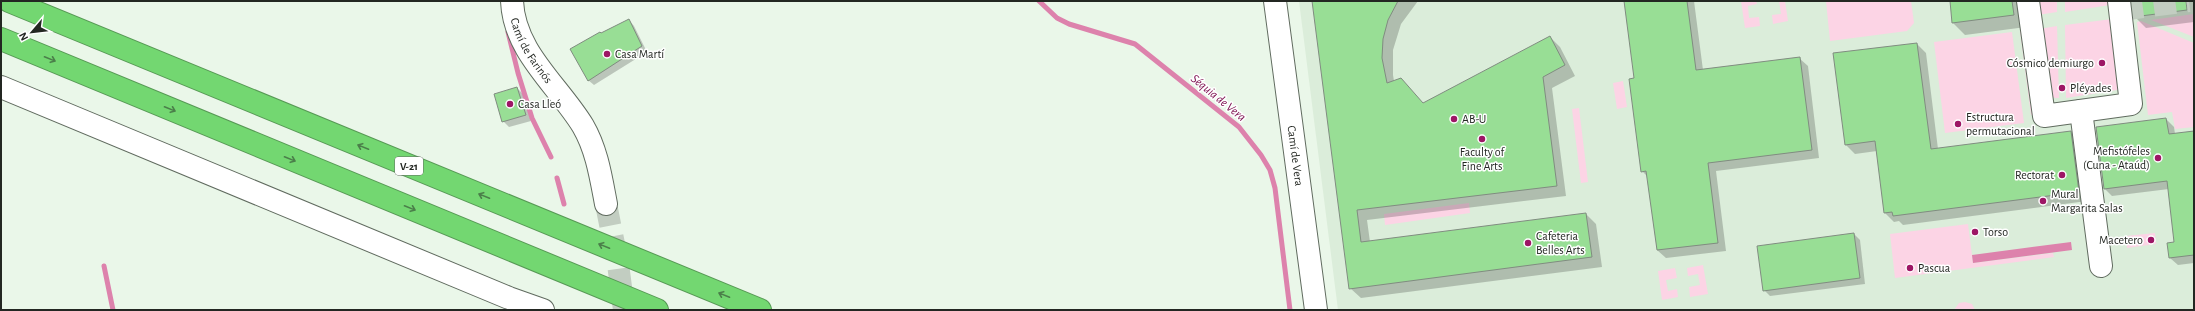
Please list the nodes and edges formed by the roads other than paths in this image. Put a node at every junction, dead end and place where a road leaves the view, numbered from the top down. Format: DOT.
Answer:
graph roads {
  1 [pos="9,1"];
  2 [pos="512,1"];
  3 [pos="1275,1"];
  4 [pos="2028,1"];
  5 [pos="2119,1"];
  6 [pos="1,39"];
  7 [pos="1,87"];
  8 [pos="2081,111"];
  9 [pos="606,204"];
  10 [pos="2101,266"];
  11 [pos="543,310"];
  12 [pos="657,310"];
  13 [pos="760,310"];
  14 [pos="1316,310"];
  13 -- 1 [label="highway, V-21, one-way"];
  2 -- 9 [label="street, Camí de Farinós"];
  3 -- 14 [label="street, Camí de Vera"];
  4 -- 8 [label="street"];
  5 -- 8 [label="street"];
  6 -- 12 [label="highway, one-way"];
  7 -- 11 [label="street"];
  8 -- 10 [label="street"];
}
